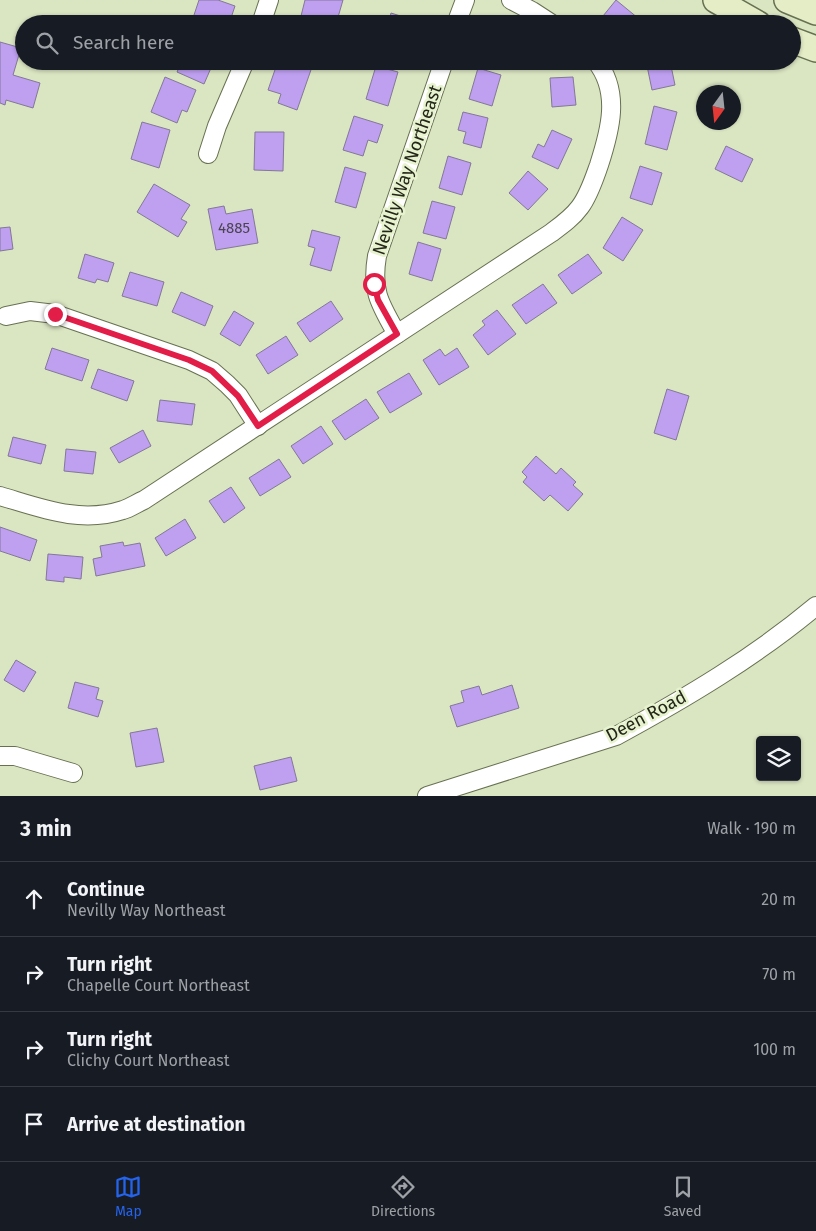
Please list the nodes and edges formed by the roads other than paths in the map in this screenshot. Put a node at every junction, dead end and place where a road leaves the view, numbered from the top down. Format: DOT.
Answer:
graph roads {
  1 [pos="269,0"];
  2 [pos="464,0"];
  3 [pos="511,0"];
  4 [pos="716,0"];
  5 [pos="787,0"];
  6 [pos="816,12"];
  7 [pos="264,15"];
  8 [pos="459,15"];
  9 [pos="538,15"];
  10 [pos="742,15"];
  11 [pos="801,44"];
  12 [pos="816,50"];
  13 [pos="241,70"];
  14 [pos="441,70"];
  15 [pos="601,70"];
  16 [pos="208,154"];
  17 [pos="6,316"];
  18 [pos="397,334"];
  19 [pos="258,426"];
  20 [pos="0,496"];
  21 [pos="816,606"];
  22 [pos="0,756"];
  23 [pos="73,773"];
  24 [pos="427,796"];
  1 -- 7 [label="street"];
  2 -- 8 [label="street"];
  3 -- 9 [label="street"];
  4 -- 10 [label="street"];
  5 -- 6 [label="street"];
  11 -- 12 [label="street"];
  13 -- 16 [label="street"];
  14 -- 18 [label="street, Nevilly Way Northeast"];
  15 -- 18 [label="street"];
  17 -- 19 [label="street"];
  18 -- 19 [label="street"];
  19 -- 20 [label="street"];
  21 -- 24 [label="street, Deen Road"];
  22 -- 23 [label="street"];
}
